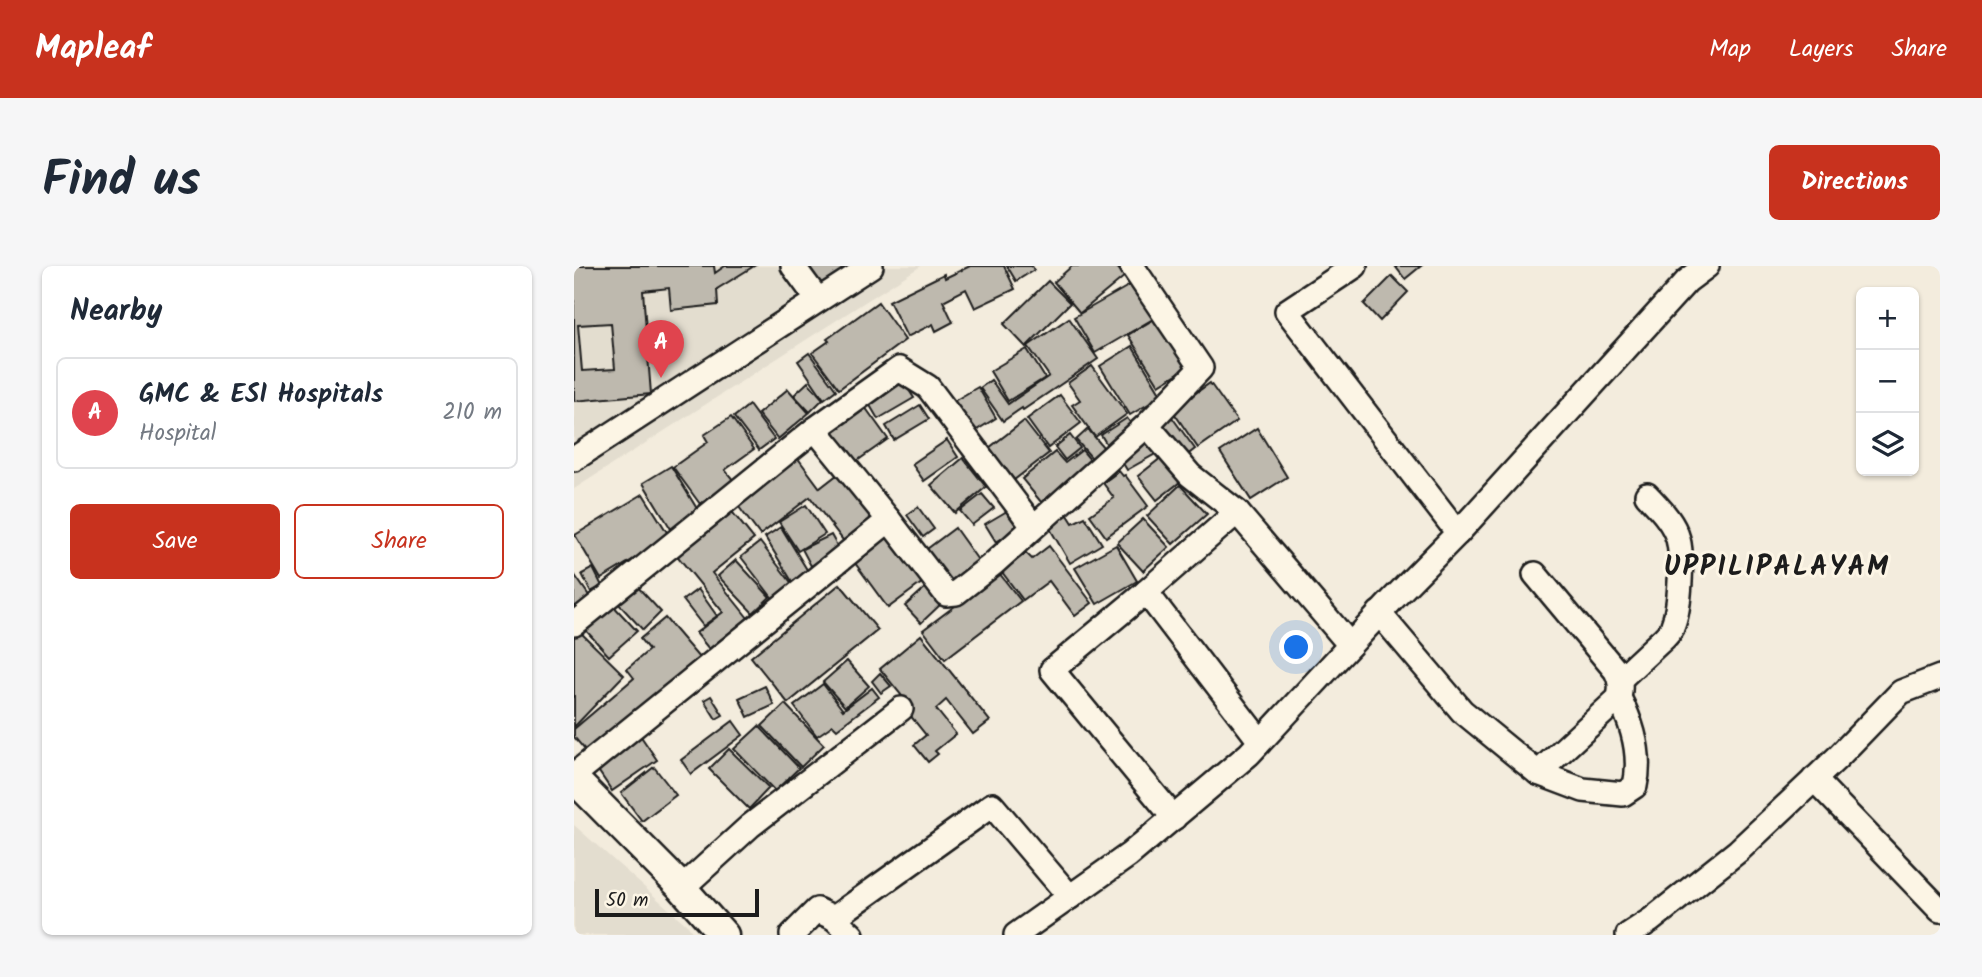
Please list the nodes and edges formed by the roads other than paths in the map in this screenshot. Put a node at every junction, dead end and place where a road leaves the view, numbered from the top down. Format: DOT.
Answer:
graph roads {
  1 [pos="793,266"];
  2 [pos="871,266"];
  3 [pos="1132,266"];
  4 [pos="1355,266"];
  5 [pos="1707,266"];
  6 [pos="818,300"];
  7 [pos="1147,425"];
  8 [pos="815,429"];
  9 [pos="574,459"];
  10 [pos="1647,495"];
  11 [pos="1237,512"];
  12 [pos="888,520"];
  13 [pos="1033,526"];
  14 [pos="1458,534"];
  15 [pos="1535,574"];
  16 [pos="1146,592"];
  17 [pos="1379,613"];
  18 [pos="574,624"];
  19 [pos="1350,645"];
  20 [pos="1940,677"];
  21 [pos="1619,689"];
  22 [pos="901,709"];
  23 [pos="1260,741"];
  24 [pos="1538,773"];
  25 [pos="574,777"];
  26 [pos="1814,779"];
  27 [pos="1174,818"];
  28 [pos="682,888"];
  29 [pos="1069,897"];
  30 [pos="1940,910"];
  31 [pos="835,918"];
  32 [pos="724,935"];
  33 [pos="792,935"];
  34 [pos="852,935"];
  35 [pos="1016,935"];
  36 [pos="1628,935"];
  1 -- 6 [label="street"];
  2 -- 6 [label="street"];
  3 -- 7 [label="street"];
  4 -- 14 [label="street"];
  5 -- 14 [label="street"];
  6 -- 9 [label="street"];
  7 -- 11 [label="street"];
  7 -- 13 [label="street"];
  8 -- 12 [label="street"];
  8 -- 13 [label="street"];
  8 -- 18 [label="street"];
  10 -- 21 [label="street"];
  11 -- 16 [label="street"];
  11 -- 19 [label="street"];
  12 -- 13 [label="street"];
  12 -- 25 [label="street"];
  14 -- 17 [label="street"];
  15 -- 21 [label="street"];
  16 -- 23 [label="street"];
  16 -- 27 [label="street"];
  17 -- 19 [label="street"];
  17 -- 24 [label="street"];
  19 -- 23 [label="street"];
  20 -- 26 [label="street"];
  21 -- 24 [label="street"];
  21 -- 24 [label="street"];
  22 -- 28 [label="street"];
  23 -- 27 [label="street"];
  25 -- 28 [label="main road"];
  26 -- 30 [label="street"];
  26 -- 36 [label="street"];
  27 -- 29 [label="street"];
  28 -- 32 [label="main road"];
  29 -- 31 [label="street"];
  29 -- 35 [label="street"];
  31 -- 33 [label="street"];
  31 -- 34 [label="street"];
}
